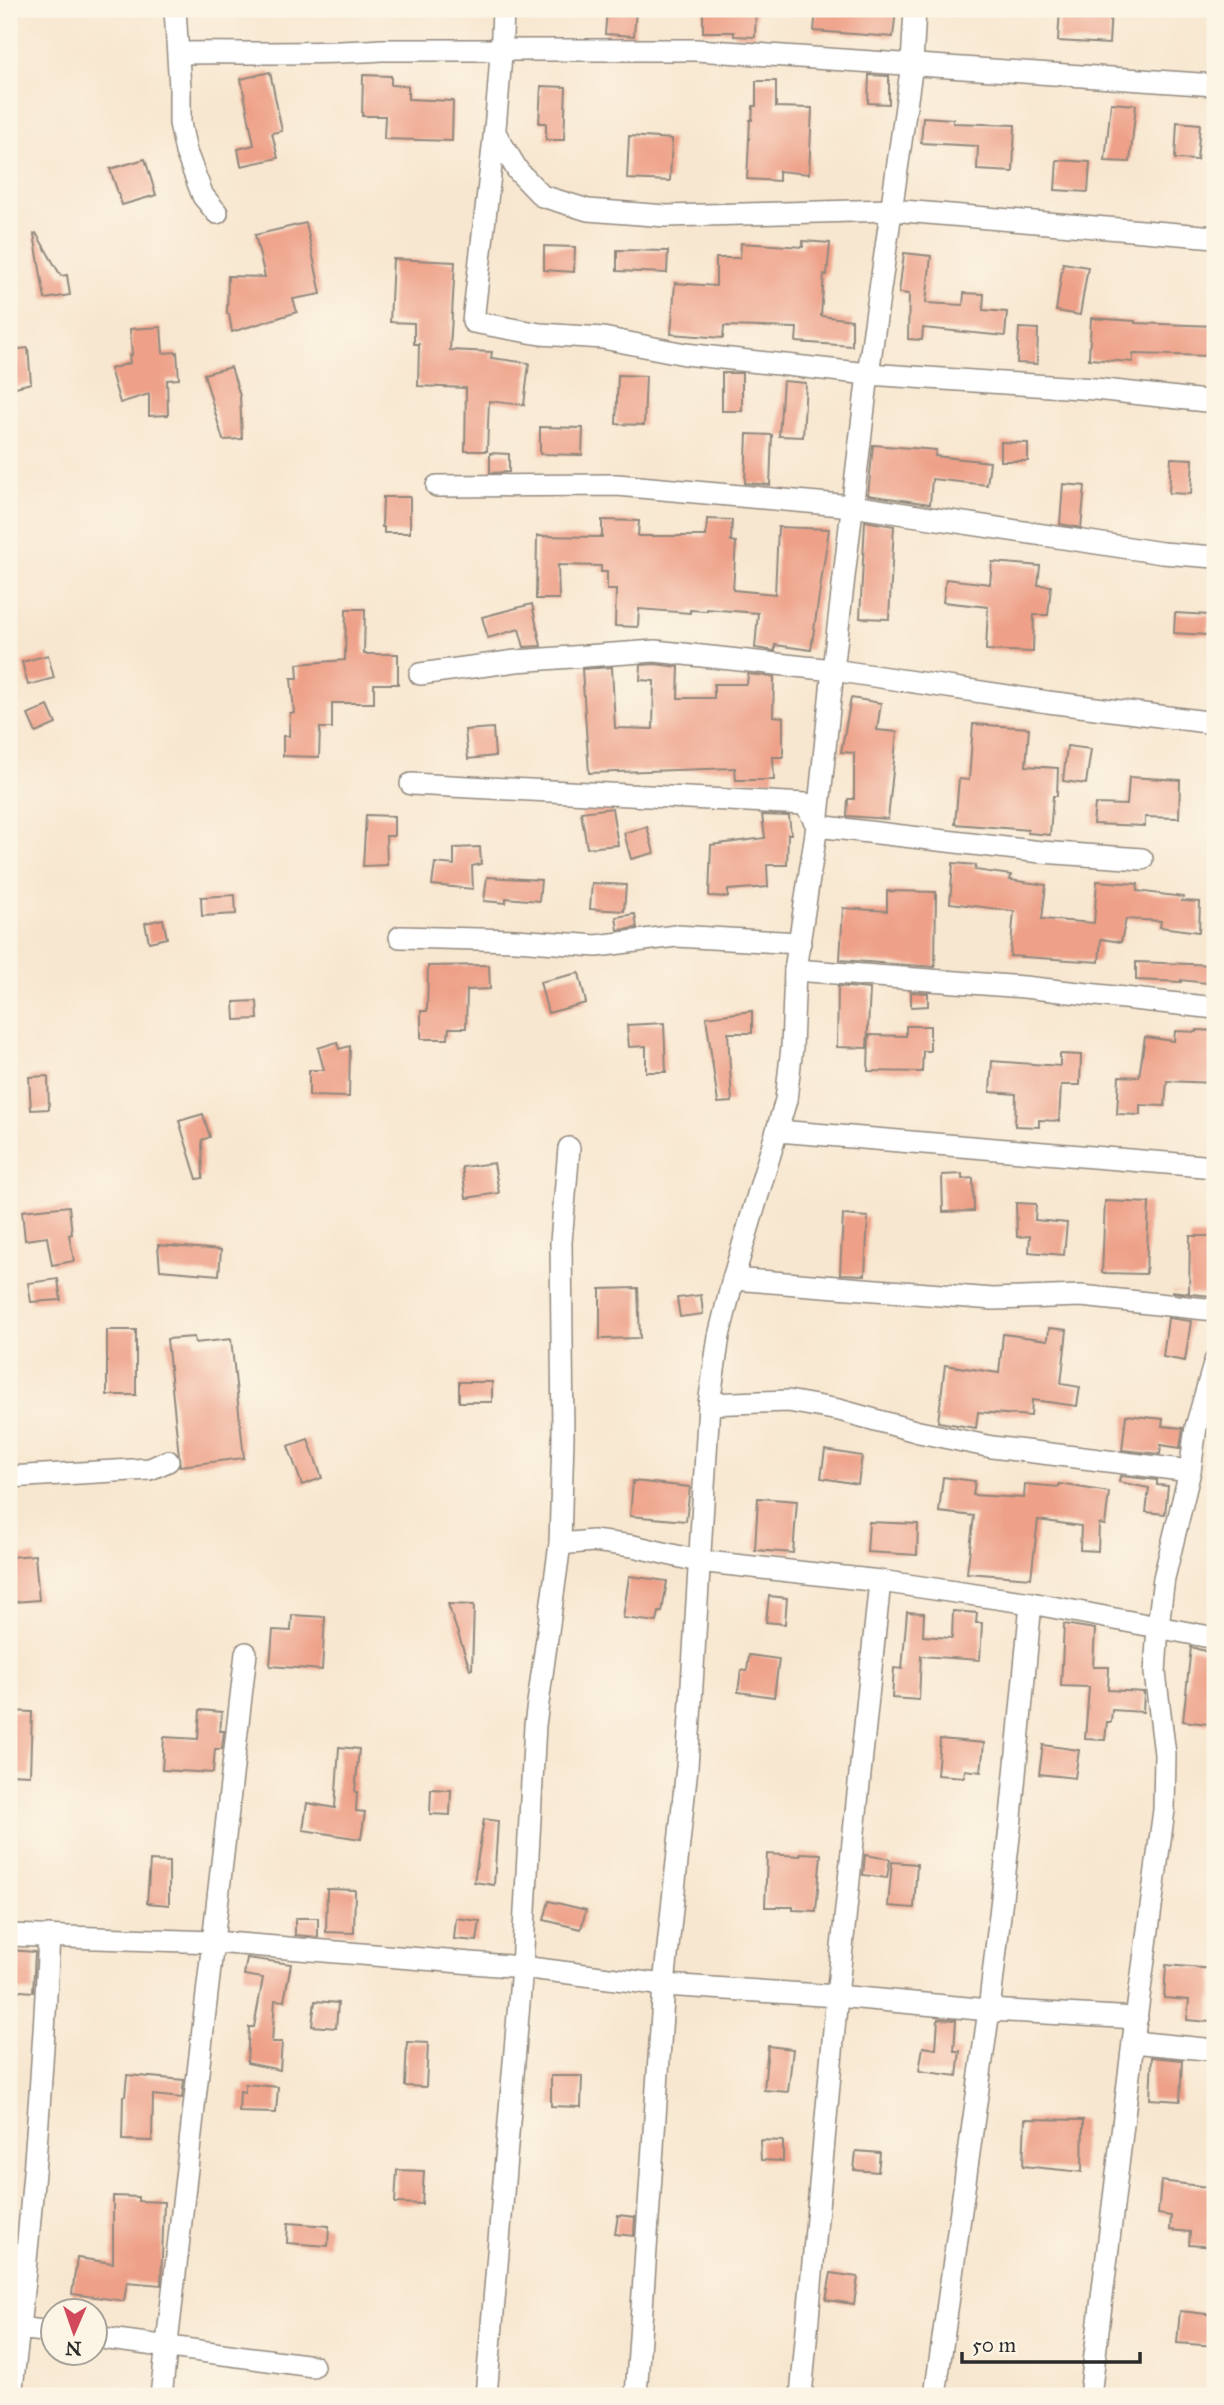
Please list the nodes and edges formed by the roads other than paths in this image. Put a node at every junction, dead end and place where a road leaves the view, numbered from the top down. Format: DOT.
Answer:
graph roads {
  1 [pos="175,9"];
  2 [pos="503,9"];
  3 [pos="915,9"];
  4 [pos="502,52"];
  5 [pos="179,53"];
  6 [pos="912,64"];
  7 [pos="1215,85"];
  8 [pos="495,133"];
  9 [pos="891,210"];
  10 [pos="218,213"];
  11 [pos="1215,237"];
  12 [pos="868,374"];
  13 [pos="1215,401"];
  14 [pos="437,486"];
  15 [pos="852,506"];
  16 [pos="1215,557"];
  17 [pos="833,670"];
  18 [pos="420,674"];
  19 [pos="1215,723"];
  20 [pos="411,784"];
  21 [pos="817,826"];
  22 [pos="1142,859"];
  23 [pos="400,937"];
  24 [pos="800,943"];
  25 [pos="795,970"];
  26 [pos="1215,1008"];
  27 [pos="778,1131"];
  28 [pos="569,1149"];
  29 [pos="1215,1167"];
  30 [pos="733,1279"];
  31 [pos="1215,1310"];
  32 [pos="1215,1361"];
  33 [pos="709,1404"];
  34 [pos="168,1461"];
  35 [pos="1190,1471"];
  36 [pos="9,1477"];
  37 [pos="560,1544"];
  38 [pos="698,1561"];
  39 [pos="880,1581"];
  40 [pos="1031,1603"];
  41 [pos="1157,1626"];
  42 [pos="1215,1638"];
  43 [pos="246,1653"];
  44 [pos="9,1935"];
  45 [pos="49,1936"];
  46 [pos="214,1942"];
  47 [pos="522,1967"];
  48 [pos="664,1985"];
  49 [pos="838,1996"];
  50 [pos="989,2010"];
  51 [pos="1137,2018"];
  52 [pos="1133,2042"];
  53 [pos="1215,2050"];
  54 [pos="14,2327"];
  55 [pos="38,2330"];
  56 [pos="108,2339"];
  57 [pos="166,2345"];
  58 [pos="313,2365"];
  59 [pos="11,2396"];
  60 [pos="161,2396"];
  61 [pos="486,2396"];
  62 [pos="636,2396"];
  63 [pos="801,2396"];
  64 [pos="935,2396"];
  65 [pos="1090,2396"];
  1 -- 5 [label="street"];
  2 -- 4 [label="street"];
  3 -- 6 [label="street"];
  4 -- 5 [label="street"];
  4 -- 6 [label="street"];
  4 -- 8 [label="street"];
  5 -- 10 [label="street"];
  6 -- 7 [label="street"];
  6 -- 9 [label="street"];
  8 -- 9 [label="street"];
  8 -- 12 [label="street"];
  9 -- 11 [label="street"];
  9 -- 12 [label="street"];
  12 -- 13 [label="street"];
  12 -- 15 [label="street"];
  14 -- 15 [label="street"];
  15 -- 16 [label="street"];
  15 -- 17 [label="street"];
  17 -- 18 [label="street"];
  17 -- 19 [label="street"];
  17 -- 21 [label="street"];
  20 -- 21 [label="street"];
  21 -- 22 [label="street"];
  21 -- 24 [label="street"];
  23 -- 24 [label="street"];
  24 -- 25 [label="street"];
  25 -- 26 [label="street"];
  25 -- 27 [label="street"];
  27 -- 29 [label="street"];
  27 -- 30 [label="street"];
  28 -- 37 [label="street"];
  30 -- 31 [label="street"];
  30 -- 33 [label="street"];
  32 -- 35 [label="street"];
  33 -- 35 [label="street"];
  33 -- 38 [label="street"];
  34 -- 36 [label="street"];
  35 -- 41 [label="street"];
  37 -- 38 [label="street"];
  37 -- 47 [label="street"];
  38 -- 39 [label="street"];
  38 -- 48 [label="street"];
  39 -- 40 [label="street"];
  39 -- 49 [label="street"];
  40 -- 41 [label="street"];
  40 -- 50 [label="street"];
  41 -- 42 [label="street"];
  41 -- 51 [label="street"];
  43 -- 46 [label="street"];
  44 -- 45 [label="street"];
  45 -- 46 [label="street"];
  45 -- 54 [label="street"];
  46 -- 47 [label="street"];
  46 -- 57 [label="street"];
  47 -- 48 [label="street"];
  47 -- 61 [label="street"];
  48 -- 49 [label="street"];
  48 -- 62 [label="street"];
  49 -- 50 [label="street"];
  49 -- 63 [label="street"];
  50 -- 51 [label="street"];
  50 -- 64 [label="street"];
  51 -- 52 [label="street"];
  52 -- 53 [label="street"];
  52 -- 65 [label="street"];
  54 -- 55 [label="street"];
  54 -- 59 [label="street"];
  56 -- 57 [label="street"];
  57 -- 58 [label="street"];
  57 -- 60 [label="street"];
}
